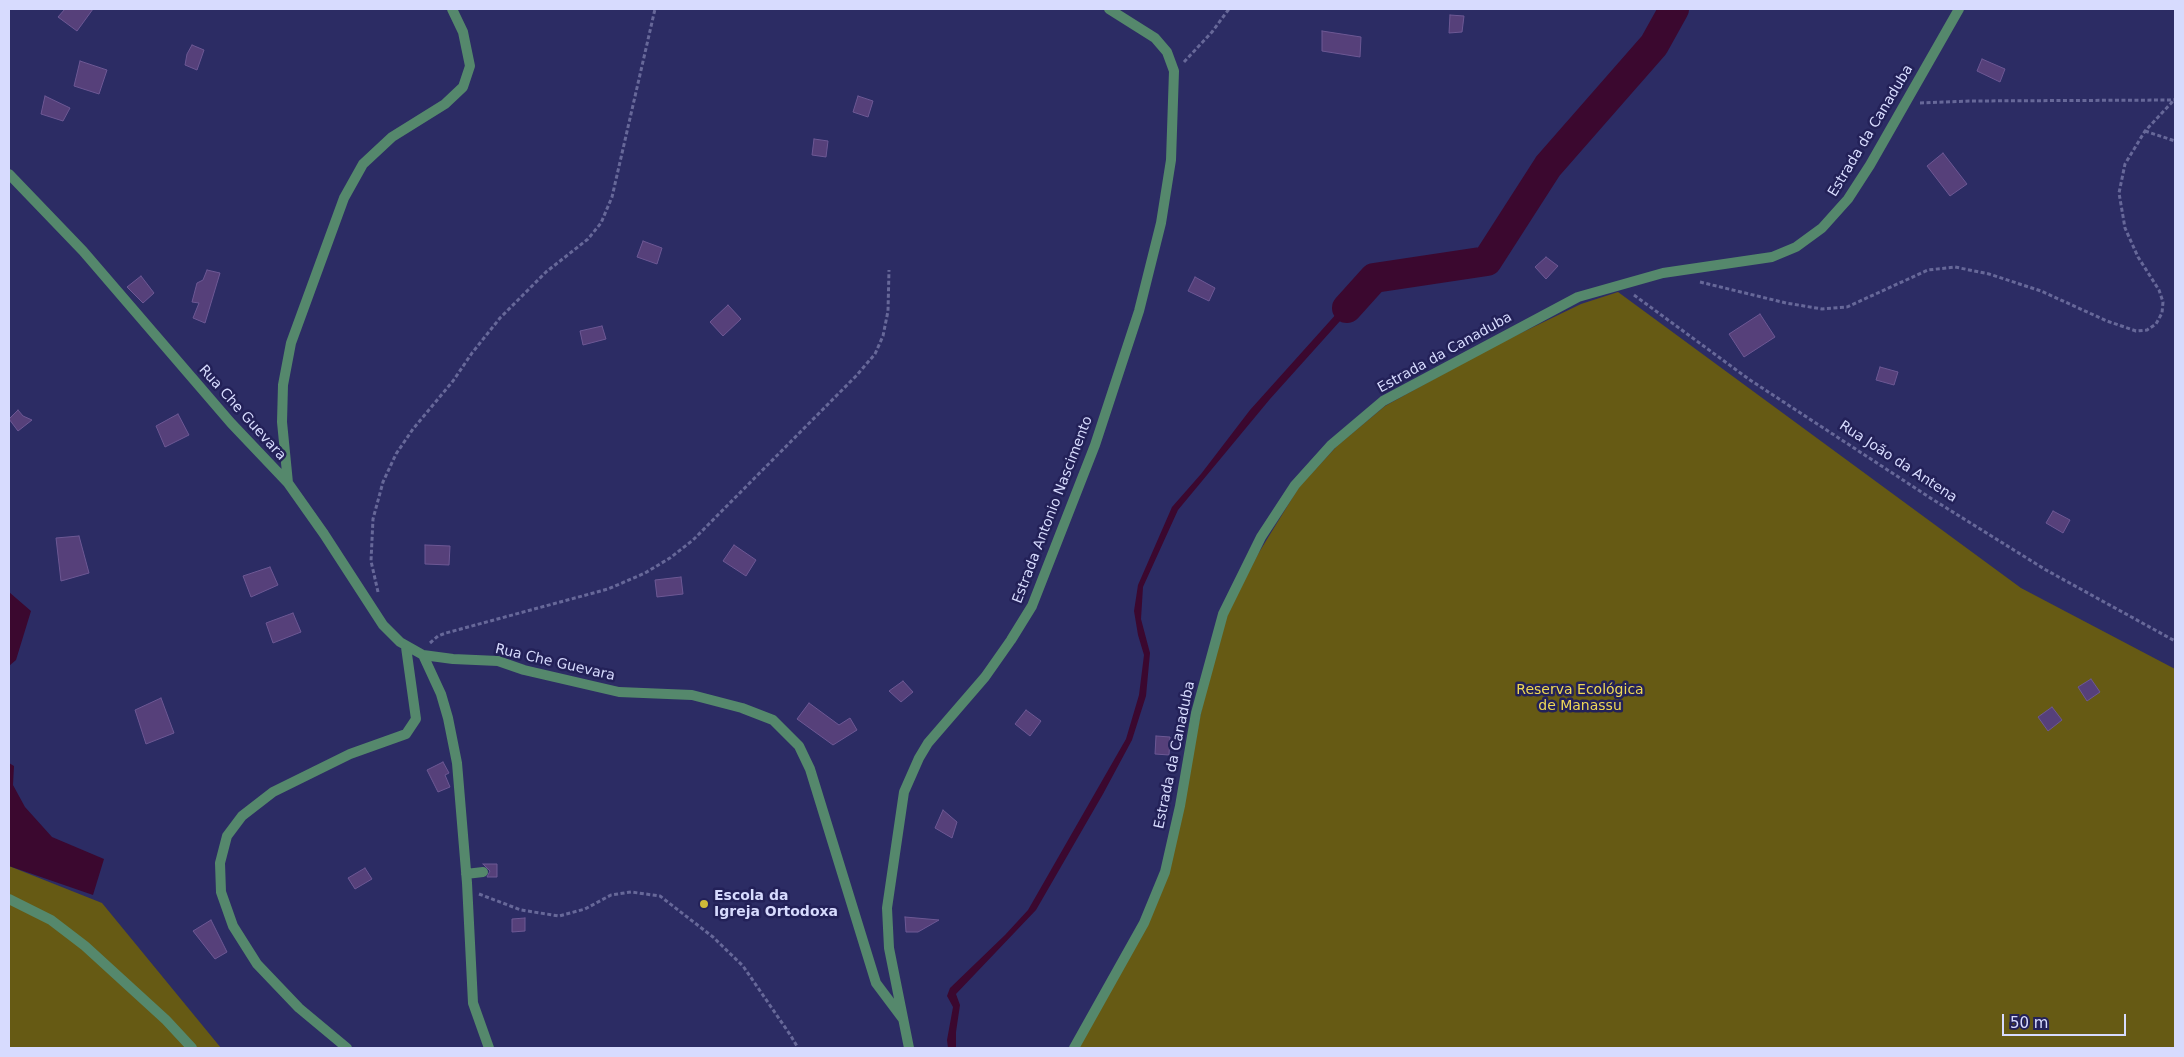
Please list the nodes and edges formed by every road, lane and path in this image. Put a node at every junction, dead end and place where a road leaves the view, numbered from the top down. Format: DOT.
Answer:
graph roads {
  1 [pos="452,9"];
  2 [pos="655,9"];
  3 [pos="1108,9"];
  4 [pos="1228,9"];
  5 [pos="1959,9"];
  6 [pos="1174,71"];
  7 [pos="2175,100"];
  8 [pos="1906,104"];
  9 [pos="2144,132"];
  10 [pos="2175,141"];
  11 [pos="9,174"];
  12 [pos="889,270"];
  13 [pos="1692,280"];
  14 [pos="1620,284"];
  15 [pos="288,482"];
  16 [pos="381,601"];
  17 [pos="2175,641"];
  18 [pos="406,646"];
  19 [pos="423,654"];
  20 [pos="483,872"];
  21 [pos="467,878"];
  22 [pos="9,899"];
  23 [pos="903,1019"];
  24 [pos="192,1048"];
  25 [pos="347,1048"];
  26 [pos="488,1048"];
  27 [pos="798,1048"];
  28 [pos="909,1048"];
  29 [pos="1074,1048"];
  1 -- 15 [label="street"];
  2 -- 16 [label="path"];
  3 -- 6 [label="street, Estrada Antonio Nascimento"];
  4 -- 6 [label="path"];
  5 -- 8 [label="street, Estrada da Canaduba"];
  6 -- 23 [label="street, Estrada Antonio Nascimento"];
  7 -- 8 [label="path"];
  7 -- 9 [label="path"];
  8 -- 14 [label="street, Estrada da Canaduba"];
  9 -- 10 [label="path"];
  9 -- 13 [label="path"];
  11 -- 15 [label="street, Rua Che Guevara"];
  12 -- 19 [label="path"];
  14 -- 17 [label="path, Rua João da Antena"];
  14 -- 29 [label="street, Estrada da Canaduba"];
  15 -- 18 [label="street, Rua Che Guevara"];
  18 -- 19 [label="street, Rua Che Guevara"];
  18 -- 25 [label="street"];
  19 -- 21 [label="street"];
  19 -- 23 [label="street, Rua Che Guevara"];
  20 -- 21 [label="street"];
  21 -- 26 [label="street"];
  21 -- 27 [label="path"];
  22 -- 24 [label="street"];
  23 -- 28 [label="street, Estrada Antonio Nascimento"];
}
